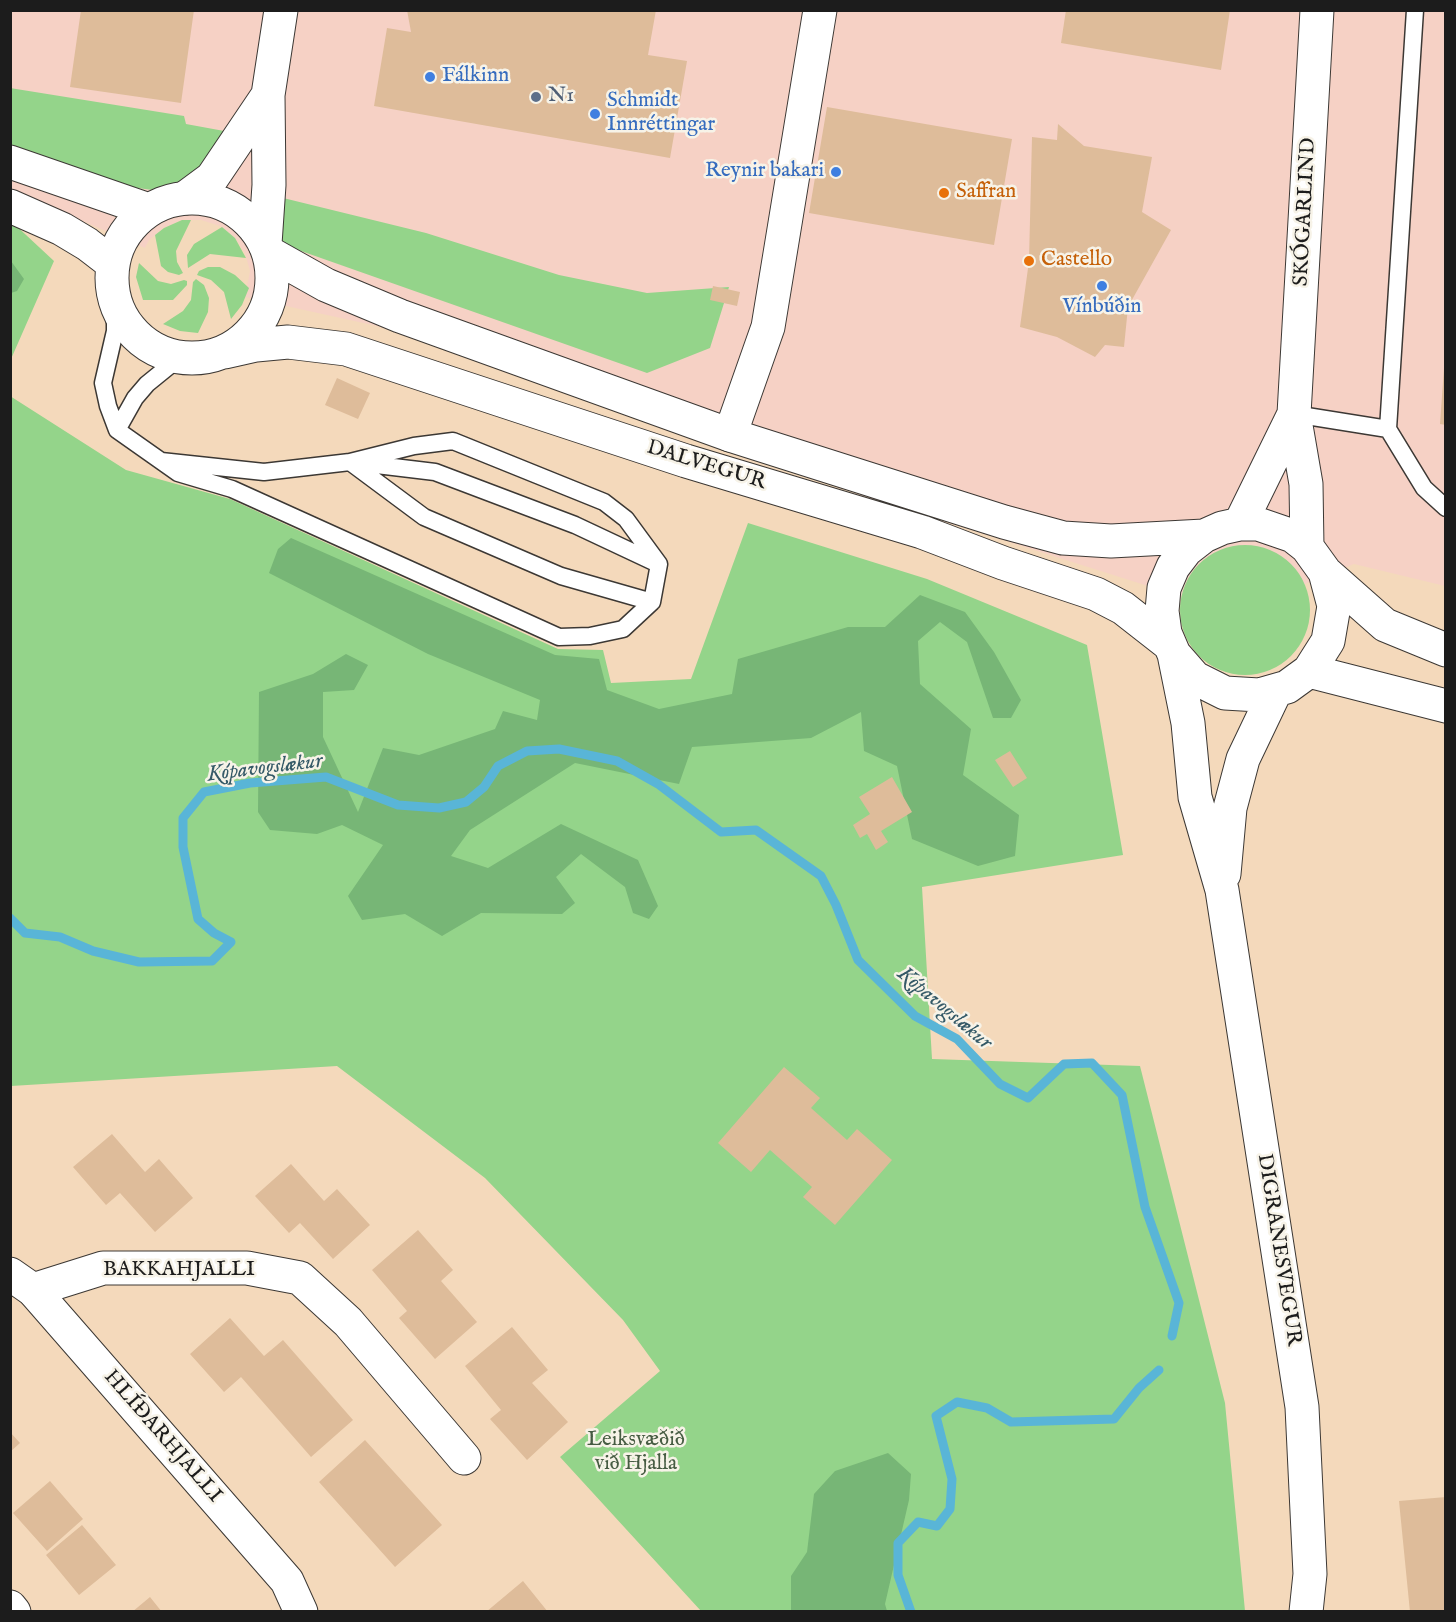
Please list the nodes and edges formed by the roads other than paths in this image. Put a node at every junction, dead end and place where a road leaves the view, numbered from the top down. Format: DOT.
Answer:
graph roads {
  1 [pos="281,10"];
  2 [pos="819,10"];
  3 [pos="1317,10"];
  4 [pos="1414,10"];
  5 [pos="268,95"];
  6 [pos="10,162"];
  7 [pos="185,198"];
  8 [pos="10,206"];
  9 [pos="149,210"];
  10 [pos="267,249"];
  11 [pos="113,264"];
  12 [pos="115,301"];
  13 [pos="225,352"];
  14 [pos="179,358"];
  15 [pos="1294,414"];
  16 [pos="1388,429"];
  17 [pos="117,430"];
  18 [pos="730,435"];
  19 [pos="161,461"];
  20 [pos="350,462"];
  21 [pos="1446,508"];
  22 [pos="1240,524"];
  23 [pos="1204,536"];
  24 [pos="1316,560"];
  25 [pos="659,564"];
  26 [pos="652,602"];
  27 [pos="1171,649"];
  28 [pos="1446,650"];
  29 [pos="1309,671"];
  30 [pos="1275,692"];
  31 [pos="1446,706"];
  32 [pos="1222,890"];
  33 [pos="22,1282"];
  34 [pos="464,1458"];
  35 [pos="10,1607"];
  36 [pos="14,1611"];
  37 [pos="301,1611"];
  38 [pos="1306,1611"];
  1 -- 5 [label="street"];
  2 -- 18 [label="street"];
  3 -- 15 [label="street, SKÓGARLIND"];
  4 -- 16 [label="lane"];
  5 -- 7 [label="street"];
  5 -- 10 [label="street"];
  6 -- 9 [label="street"];
  7 -- 9 [label="street"];
  7 -- 10 [label="street"];
  8 -- 11 [label="street"];
  9 -- 11 [label="street"];
  10 -- 13 [label="street"];
  10 -- 18 [label="street, DALVEGUR"];
  11 -- 12 [label="street"];
  12 -- 14 [label="street"];
  12 -- 17 [label="lane"];
  13 -- 14 [label="street"];
  13 -- 27 [label="street, DALVEGUR"];
  14 -- 17 [label="lane"];
  15 -- 16 [label="lane"];
  15 -- 22 [label="street, SKÓGARLIND"];
  15 -- 24 [label="street, SKÓGARLIND"];
  16 -- 21 [label="lane"];
  17 -- 19 [label="lane"];
  18 -- 23 [label="street, DALVEGUR"];
  19 -- 20 [label="lane"];
  19 -- 26 [label="lane"];
  20 -- 25 [label="lane"];
  20 -- 25 [label="lane"];
  20 -- 26 [label="lane"];
  22 -- 23 [label="street"];
  22 -- 24 [label="street"];
  23 -- 27 [label="street"];
  24 -- 28 [label="street"];
  24 -- 29 [label="street"];
  25 -- 26 [label="lane"];
  27 -- 30 [label="street"];
  27 -- 32 [label="street, DIGRANESVEGUR"];
  29 -- 30 [label="street"];
  29 -- 31 [label="street"];
  30 -- 32 [label="street, DIGRANESVEGUR"];
  32 -- 38 [label="street, DIGRANESVEGUR"];
  33 -- 34 [label="street, BAKKAHJALLI"];
  33 -- 37 [label="street, HLÍÐARHJALLI"];
  35 -- 36 [label="street"];
}
